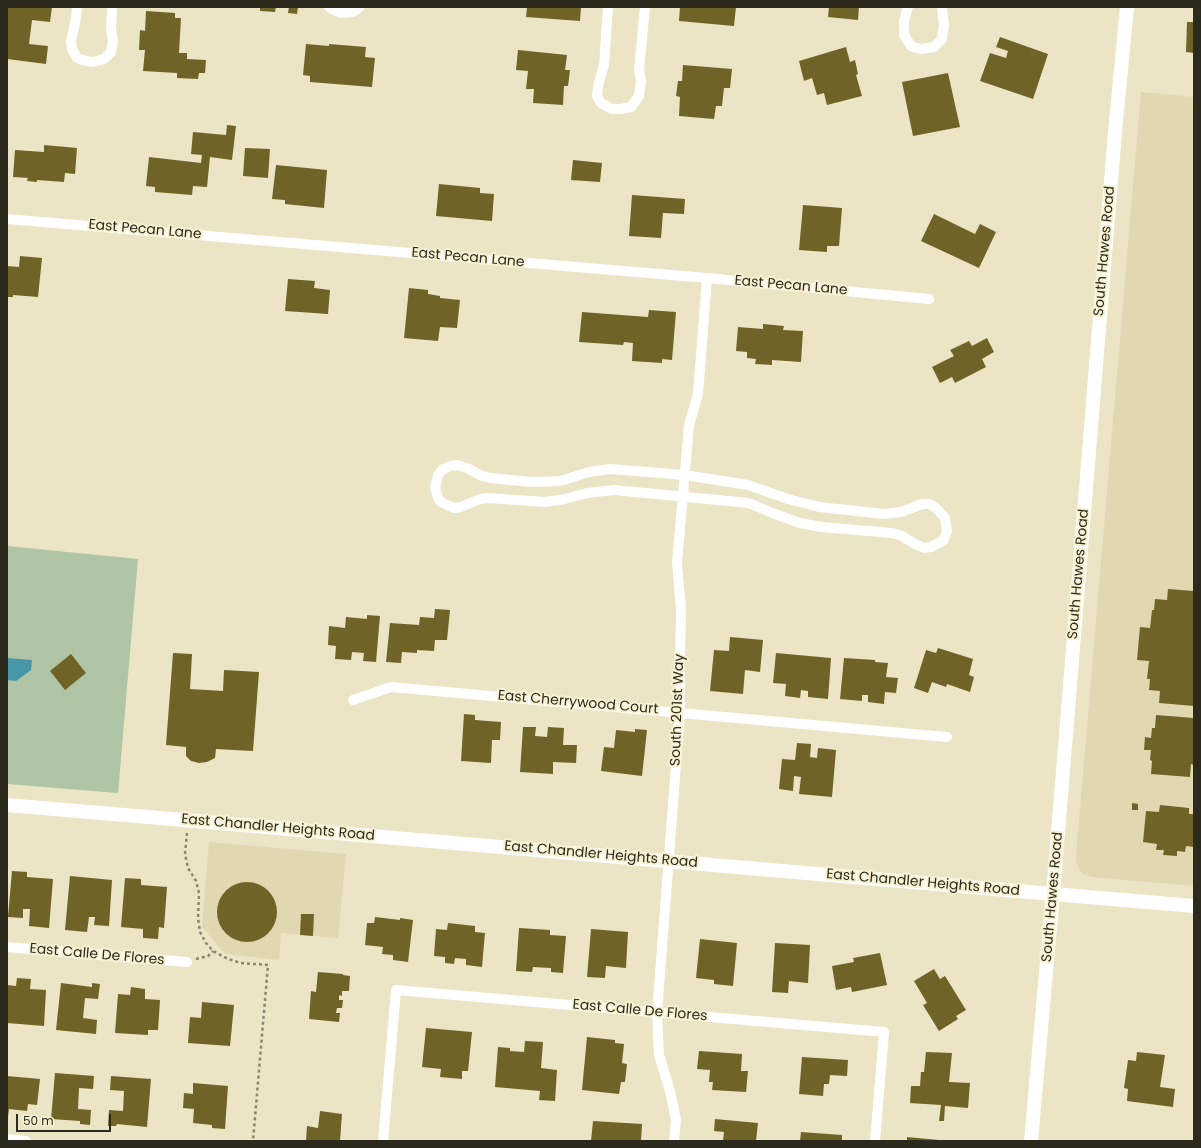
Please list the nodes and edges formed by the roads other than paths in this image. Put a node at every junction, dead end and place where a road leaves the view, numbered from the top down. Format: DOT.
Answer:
graph roads {
  1 [pos="78,7"];
  2 [pos="112,7"];
  3 [pos="329,7"];
  4 [pos="360,7"];
  5 [pos="608,7"];
  6 [pos="645,7"];
  7 [pos="908,7"];
  8 [pos="942,7"];
  9 [pos="1127,7"];
  10 [pos="7,218"];
  11 [pos="707,278"];
  12 [pos="929,299"];
  13 [pos="685,475"];
  14 [pos="560,481"];
  15 [pos="753,486"];
  16 [pos="683,496"];
  17 [pos="565,499"];
  18 [pos="749,503"];
  19 [pos="869,512"];
  20 [pos="868,531"];
  21 [pos="353,700"];
  22 [pos="680,712"];
  23 [pos="947,736"];
  24 [pos="7,805"];
  25 [pos="668,861"];
  26 [pos="1053,894"];
  27 [pos="1194,906"];
  28 [pos="7,947"];
  29 [pos="187,962"];
  30 [pos="657,1013"];
  31 [pos="7,1139"];
  32 [pos="26,1141"];
  33 [pos="383,1141"];
  34 [pos="674,1141"];
  35 [pos="875,1141"];
  36 [pos="1031,1141"];
  1 -- 2 [label="street"];
  3 -- 4 [label="street"];
  5 -- 6 [label="street"];
  7 -- 8 [label="street"];
  9 -- 26 [label="main road, South Hawes Road"];
  10 -- 11 [label="street, East Pecan Lane"];
  11 -- 12 [label="street, East Pecan Lane"];
  11 -- 13 [label="street, South 201st Way"];
  13 -- 14 [label="street"];
  13 -- 15 [label="street"];
  13 -- 16 [label="street, South 201st Way"];
  14 -- 17 [label="street"];
  14 -- 17 [label="street"];
  15 -- 18 [label="street"];
  15 -- 19 [label="street"];
  16 -- 17 [label="street"];
  16 -- 18 [label="street"];
  16 -- 22 [label="street, South 201st Way"];
  18 -- 20 [label="street"];
  19 -- 20 [label="street"];
  19 -- 20 [label="street"];
  21 -- 22 [label="street, East Cherrywood Court"];
  22 -- 23 [label="street, East Cherrywood Court"];
  22 -- 25 [label="street, South 201st Way"];
  24 -- 25 [label="main road, East Chandler Heights Road"];
  25 -- 26 [label="main road, East Chandler Heights Road"];
  25 -- 30 [label="street, South 201st Way"];
  26 -- 27 [label="main road, East Chandler Heights Road"];
  26 -- 36 [label="main road, South Hawes Road"];
  28 -- 29 [label="street, East Calle De Flores"];
  30 -- 33 [label="street, East Calle De Flores"];
  30 -- 34 [label="street, South 201st Way"];
  30 -- 35 [label="street, East Calle De Flores"];
  31 -- 32 [label="street"];
}
